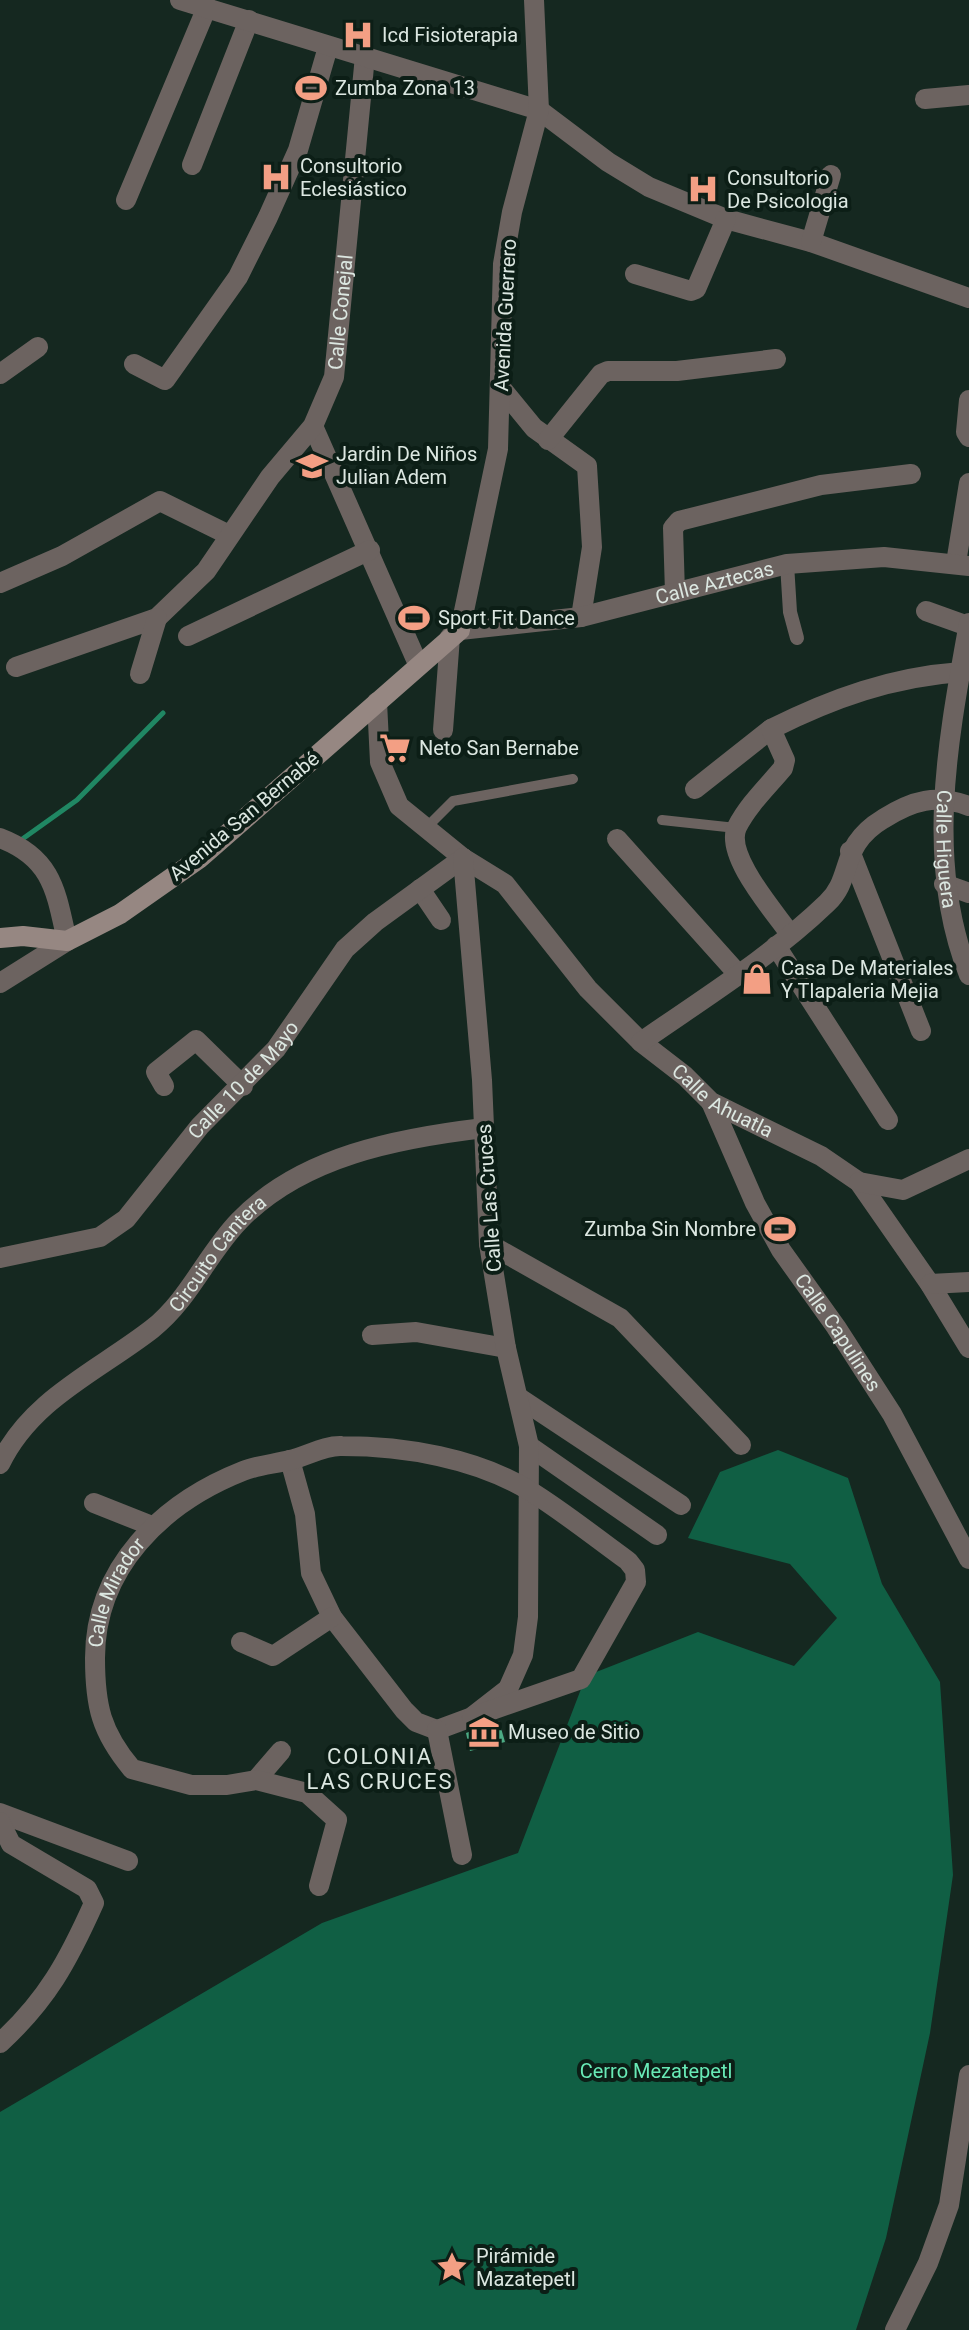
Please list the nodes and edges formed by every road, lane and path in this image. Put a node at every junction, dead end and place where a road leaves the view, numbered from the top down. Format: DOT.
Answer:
graph roads {
  1 [pos="180,0"];
  2 [pos="534,0"];
  3 [pos="207,7"];
  4 [pos="249,20"];
  5 [pos="328,47"];
  6 [pos="365,56"];
  7 [pos="969,95"];
  8 [pos="925,99"];
  9 [pos="539,110"];
  10 [pos="192,165"];
  11 [pos="831,175"];
  12 [pos="126,200"];
  13 [pos="726,219"];
  14 [pos="811,242"];
  15 [pos="635,274"];
  16 [pos="969,298"];
  17 [pos="38,347"];
  18 [pos="776,359"];
  19 [pos="134,364"];
  20 [pos="0,374"];
  21 [pos="502,389"];
  22 [pos="969,400"];
  23 [pos="313,426"];
  24 [pos="969,437"];
  25 [pos="548,440"];
  26 [pos="911,474"];
  27 [pos="969,483"];
  28 [pos="229,535"];
  29 [pos="370,550"];
  30 [pos="787,564"];
  31 [pos="962,565"];
  32 [pos="0,583"];
  33 [pos="675,593"];
  34 [pos="926,611"];
  35 [pos="581,617"];
  36 [pos="157,618"];
  37 [pos="969,625"];
  38 [pos="455,634"];
  39 [pos="188,636"];
  40 [pos="797,638"];
  41 [pos="418,664"];
  42 [pos="16,667"];
  43 [pos="961,672"];
  44 [pos="140,674"];
  45 [pos="377,702"];
  46 [pos="771,729"];
  47 [pos="443,730"];
  48 [pos="573,779"];
  49 [pos="695,789"];
  50 [pos="944,797"];
  51 [pos="969,806"];
  52 [pos="662,820"];
  53 [pos="736,828"];
  54 [pos="425,829"];
  55 [pos="0,838"];
  56 [pos="617,839"];
  57 [pos="850,851"];
  58 [pos="463,858"];
  59 [pos="944,884"];
  60 [pos="420,889"];
  61 [pos="969,893"];
  62 [pos="441,920"];
  63 [pos="0,938"];
  64 [pos="783,940"];
  65 [pos="67,941"];
  66 [pos="738,974"];
  67 [pos="969,975"];
  68 [pos="0,983"];
  69 [pos="921,1031"];
  70 [pos="641,1042"];
  71 [pos="164,1086"];
  72 [pos="243,1086"];
  73 [pos="711,1102"];
  74 [pos="888,1120"];
  75 [pos="484,1128"];
  76 [pos="969,1159"];
  77 [pos="859,1182"];
  78 [pos="489,1244"];
  79 [pos="0,1258"];
  80 [pos="969,1282"];
  81 [pos="930,1284"];
  82 [pos="372,1335"];
  83 [pos="506,1348"];
  84 [pos="969,1348"];
  85 [pos="518,1397"];
  86 [pos="741,1445"];
  87 [pos="529,1446"];
  88 [pos="290,1460"];
  89 [pos="0,1464"];
  90 [pos="528,1490"];
  91 [pos="94,1503"];
  92 [pos="681,1505"];
  93 [pos="152,1526"];
  94 [pos="657,1535"];
  95 [pos="969,1559"];
  96 [pos="332,1617"];
  97 [pos="241,1642"];
  98 [pos="472,1717"];
  99 [pos="437,1730"];
  100 [pos="281,1751"];
  101 [pos="256,1780"];
  102 [pos="0,1813"];
  103 [pos="0,1822"];
  104 [pos="462,1855"];
  105 [pos="128,1861"];
  106 [pos="319,1886"];
  107 [pos="0,2043"];
  108 [pos="969,2075"];
  109 [pos="966,2113"];
  110 [pos="895,2330"];
  1 -- 3 [label="street"];
  2 -- 9 [label="street, Avenida Guerrero"];
  3 -- 4 [label="street"];
  3 -- 12 [label="street"];
  4 -- 5 [label="street"];
  4 -- 10 [label="street"];
  5 -- 6 [label="street"];
  5 -- 19 [label="street"];
  6 -- 9 [label="street"];
  6 -- 23 [label="street, Calle Conejal"];
  7 -- 8 [label="street"];
  9 -- 13 [label="street"];
  9 -- 21 [label="street, Avenida Guerrero"];
  11 -- 14 [label="street"];
  13 -- 14 [label="street"];
  13 -- 15 [label="street"];
  14 -- 16 [label="street"];
  17 -- 20 [label="street"];
  18 -- 25 [label="street"];
  21 -- 25 [label="street"];
  21 -- 38 [label="street, Avenida Guerrero"];
  22 -- 24 [label="street"];
  23 -- 28 [label="street, Calle Conejal"];
  23 -- 29 [label="street"];
  25 -- 35 [label="street"];
  26 -- 33 [label="street"];
  27 -- 31 [label="street"];
  28 -- 32 [label="street"];
  28 -- 36 [label="street, Calle Conejal"];
  29 -- 39 [label="street"];
  29 -- 41 [label="street"];
  30 -- 31 [label="street, Calle Aztecas"];
  30 -- 33 [label="street, Calle Aztecas"];
  30 -- 40 [label="street"];
  33 -- 35 [label="street, Calle Aztecas"];
  34 -- 37 [label="street"];
  35 -- 38 [label="street, Calle Aztecas"];
  36 -- 42 [label="street, Calle Conejal"];
  36 -- 44 [label="street"];
  37 -- 43 [label="street, Calle Higuera"];
  38 -- 41 [label="main road, Avenida San Bernabé"];
  38 -- 47 [label="street, Avenida Guerrero"];
  41 -- 45 [label="main road, Avenida San Bernabé"];
  43 -- 46 [label="street"];
  43 -- 50 [label="street, Calle Higuera"];
  45 -- 54 [label="street"];
  45 -- 65 [label="main road, Avenida San Bernabé"];
  46 -- 49 [label="street"];
  46 -- 53 [label="street"];
  48 -- 54 [label="lane"];
  50 -- 51 [label="street"];
  50 -- 57 [label="street"];
  50 -- 59 [label="street, Calle Higuera"];
  52 -- 53 [label="lane"];
  53 -- 64 [label="street"];
  54 -- 58 [label="street"];
  55 -- 65 [label="street"];
  56 -- 66 [label="street"];
  57 -- 64 [label="street"];
  57 -- 69 [label="street"];
  58 -- 60 [label="street, Calle 10 de Mayo"];
  58 -- 70 [label="street, Calle Ahuatla"];
  58 -- 75 [label="street, Calle Las Cruces"];
  59 -- 61 [label="street"];
  59 -- 67 [label="street, Calle Higuera"];
  60 -- 62 [label="street"];
  60 -- 72 [label="street, Calle 10 de Mayo"];
  63 -- 65 [label="main road"];
  64 -- 66 [label="street"];
  64 -- 74 [label="street"];
  65 -- 68 [label="street"];
  66 -- 70 [label="street"];
  70 -- 73 [label="street, Calle Ahuatla"];
  71 -- 72 [label="street"];
  72 -- 79 [label="street, Calle 10 de Mayo"];
  73 -- 77 [label="street, Calle Ahuatla"];
  73 -- 95 [label="street, Calle Capulines"];
  75 -- 78 [label="street, Calle Las Cruces"];
  75 -- 89 [label="street, Circuito Cantera"];
  76 -- 77 [label="street"];
  77 -- 81 [label="street, Calle Ahuatla"];
  78 -- 83 [label="street, Calle Las Cruces"];
  78 -- 86 [label="street"];
  80 -- 81 [label="street"];
  81 -- 84 [label="street, Calle Ahuatla"];
  82 -- 83 [label="street"];
  83 -- 85 [label="street, Calle Las Cruces"];
  85 -- 87 [label="street, Calle Las Cruces"];
  85 -- 92 [label="street"];
  87 -- 90 [label="street, Calle Las Cruces"];
  87 -- 94 [label="street"];
  88 -- 90 [label="street, Calle Mirador"];
  88 -- 93 [label="street, Calle Mirador"];
  88 -- 96 [label="street"];
  90 -- 98 [label="street, Calle Las Cruces"];
  90 -- 98 [label="street, Calle Mirador"];
  91 -- 93 [label="street"];
  93 -- 101 [label="street, Calle Mirador"];
  96 -- 97 [label="street"];
  96 -- 99 [label="street"];
  98 -- 99 [label="street, Calle Las Cruces"];
  99 -- 104 [label="street"];
  100 -- 101 [label="street"];
  101 -- 106 [label="street, Calle Mirador"];
  102 -- 105 [label="street"];
  103 -- 107 [label="street"];
  108 -- 109 [label="street"];
  109 -- 110 [label="street"];
}
